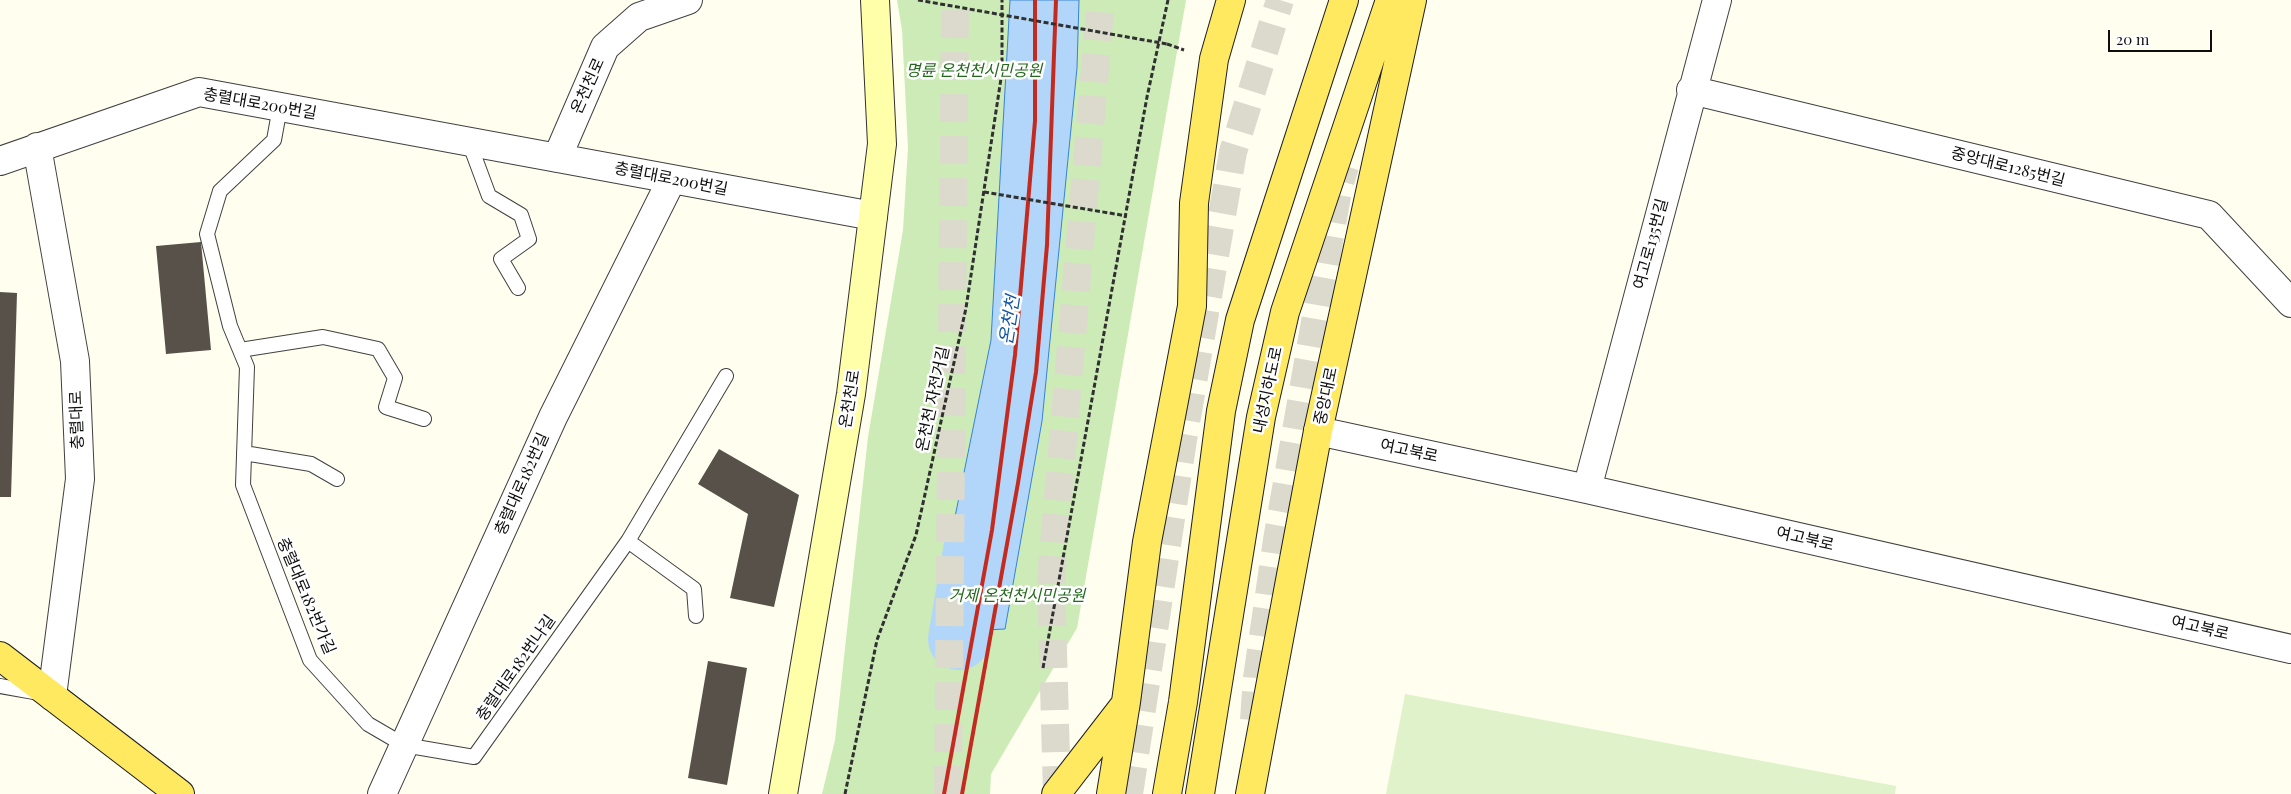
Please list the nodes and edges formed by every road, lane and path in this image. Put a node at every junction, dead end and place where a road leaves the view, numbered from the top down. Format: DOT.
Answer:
graph roads {
  1 [pos="688,0"];
  2 [pos="875,0"];
  3 [pos="918,0"];
  4 [pos="1002,0"];
  5 [pos="1168,0"];
  6 [pos="1231,0"];
  7 [pos="1344,0"];
  8 [pos="1390,0"];
  9 [pos="1412,0"];
  10 [pos="1717,0"];
  11 [pos="1167,44"];
  12 [pos="1691,90"];
  13 [pos="280,106"];
  14 [pos="469,142"];
  15 [pos="38,147"];
  16 [pos="557,158"];
  17 [pos="0,161"];
  18 [pos="672,179"];
  19 [pos="984,192"];
  20 [pos="873,216"];
  21 [pos="1127,216"];
  22 [pos="518,288"];
  23 [pos="2291,303"];
  24 [pos="240,350"];
  25 [pos="726,376"];
  26 [pos="424,419"];
  27 [pos="1318,431"];
  28 [pos="244,454"];
  29 [pos="337,478"];
  30 [pos="1587,489"];
  31 [pos="628,542"];
  32 [pos="696,616"];
  33 [pos="2291,649"];
  34 [pos="0,656"];
  35 [pos="1043,668"];
  36 [pos="0,686"];
  37 [pos="52,696"];
  38 [pos="1126,702"];
  39 [pos="404,745"];
  40 [pos="180,794"];
  41 [pos="382,794"];
  42 [pos="783,794"];
  43 [pos="845,794"];
  44 [pos="1056,794"];
  45 [pos="1111,794"];
  46 [pos="1167,794"];
  47 [pos="1200,794"];
  48 [pos="1250,794"];
  1 -- 16 [label="street, 온천천로"];
  2 -- 20 [label="street, 온천천로"];
  3 -- 11 [label="path, bridge"];
  4 -- 19 [label="path, 온천천 자전거길"];
  5 -- 21 [label="path"];
  6 -- 38 [label="main road"];
  7 -- 46 [label="main road"];
  8 -- 47 [label="main road, 내성지하도로"];
  9 -- 27 [label="main road, 중앙대로"];
  10 -- 12 [label="street, 여고로135번길"];
  12 -- 23 [label="street, 중앙대로1285번길"];
  12 -- 30 [label="street, 여고로135번길"];
  13 -- 14 [label="street, 충렬대로200번길"];
  13 -- 15 [label="street, 충렬대로200번길"];
  13 -- 24 [label="lane, 충렬대로182번가길"];
  14 -- 16 [label="street, 충렬대로200번길"];
  14 -- 22 [label="lane"];
  15 -- 17 [label="street, 충렬대로200번길"];
  15 -- 37 [label="street, 충렬대로"];
  16 -- 18 [label="street, 충렬대로200번길"];
  18 -- 20 [label="street, 충렬대로200번길"];
  18 -- 39 [label="street, 충렬대로182번길"];
  19 -- 21 [label="path, bridge"];
  19 -- 43 [label="path, 온천천 자전거길"];
  20 -- 42 [label="street, 온천천로"];
  21 -- 35 [label="path"];
  24 -- 26 [label="lane"];
  24 -- 28 [label="lane, 충렬대로182번가길"];
  25 -- 31 [label="lane, 충렬대로182번나길"];
  27 -- 30 [label="street, 여고북로"];
  27 -- 48 [label="main road, 중앙대로"];
  28 -- 29 [label="lane"];
  28 -- 39 [label="lane, 충렬대로182번가길"];
  30 -- 33 [label="street, 여고북로"];
  31 -- 32 [label="lane"];
  31 -- 39 [label="lane, 충렬대로182번나길"];
  34 -- 37 [label="main road"];
  36 -- 37 [label="lane"];
  37 -- 40 [label="main road"];
  38 -- 44 [label="main road"];
  38 -- 45 [label="main road"];
  39 -- 41 [label="street, 충렬대로182번길"];
}
